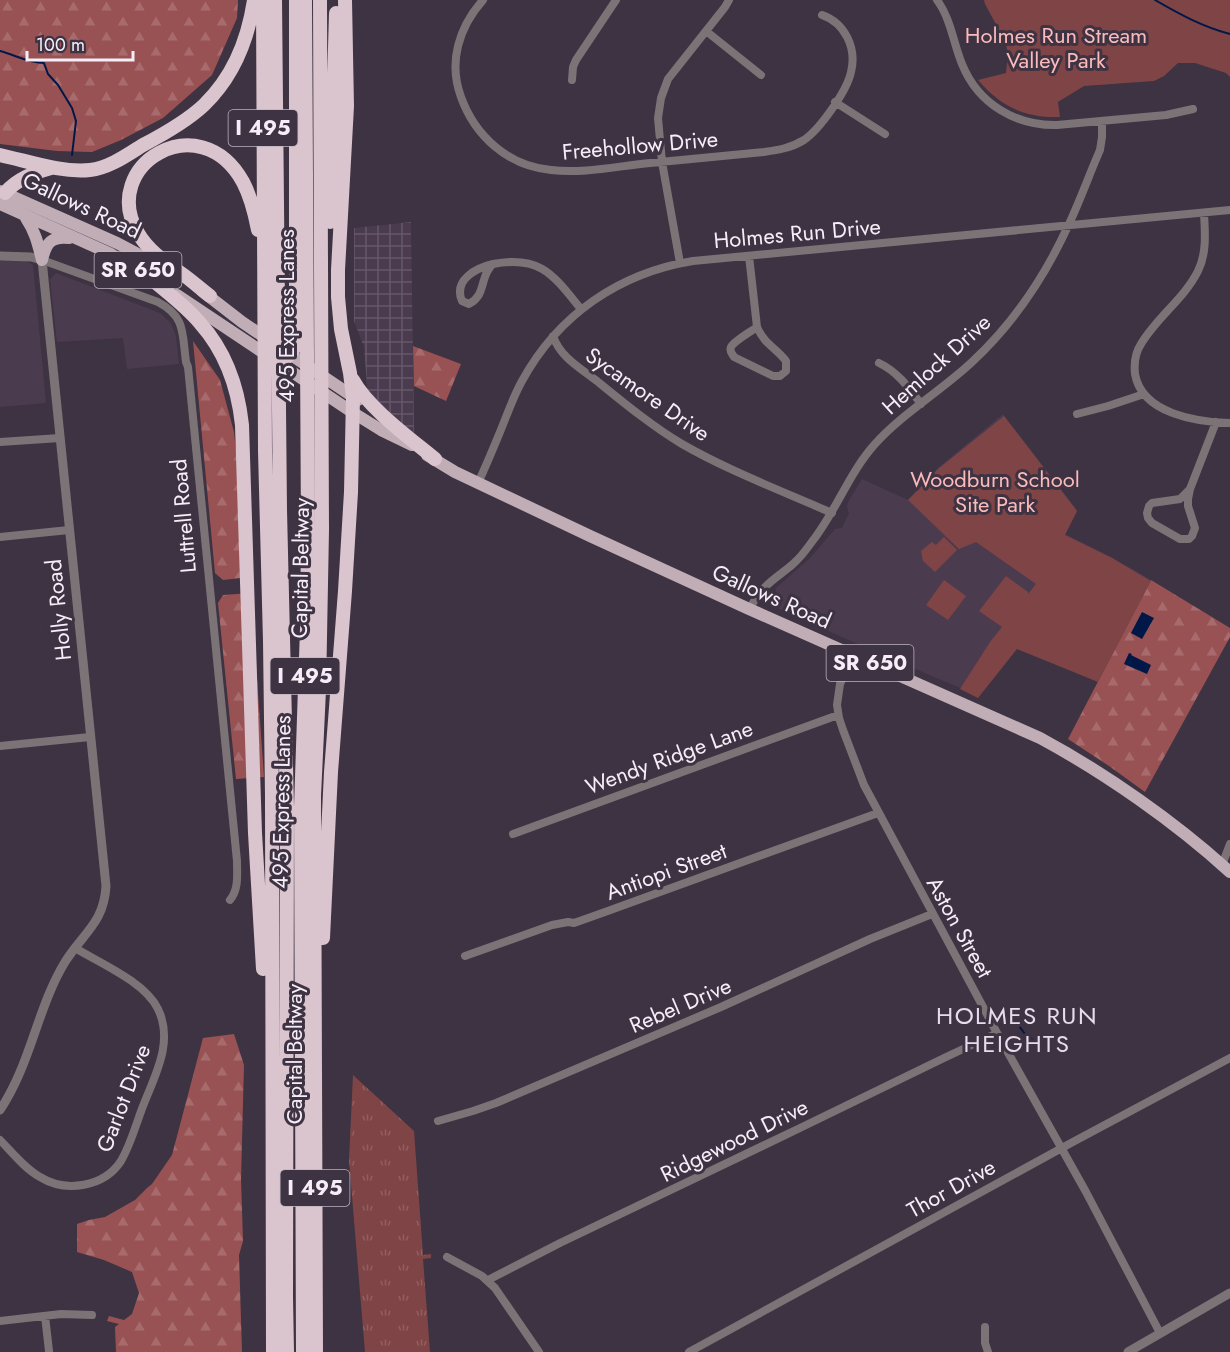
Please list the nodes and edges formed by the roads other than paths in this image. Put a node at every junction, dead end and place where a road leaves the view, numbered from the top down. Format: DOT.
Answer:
graph roads {
  1 [pos="254,0"];
  2 [pos="262,0"];
  3 [pos="275,0"];
  4 [pos="288,0"];
  5 [pos="296,0"];
  6 [pos="306,0"];
  7 [pos="320,0"];
  8 [pos="337,0"];
  9 [pos="345,0"];
  10 [pos="483,0"];
  11 [pos="729,0"];
  12 [pos="937,0"];
  13 [pos="612,1"];
  14 [pos="822,15"];
  15 [pos="706,31"];
  16 [pos="761,75"];
  17 [pos="572,80"];
  18 [pos="836,102"];
  19 [pos="1193,109"];
  20 [pos="1102,121"];
  21 [pos="885,134"];
  22 [pos="0,155"];
  23 [pos="662,162"];
  24 [pos="53,168"];
  25 [pos="1,197"];
  26 [pos="1230,210"];
  27 [pos="1204,213"];
  28 [pos="25,217"];
  29 [pos="1068,225"];
  30 [pos="76,239"];
  31 [pos="0,256"];
  32 [pos="749,256"];
  33 [pos="264,257"];
  34 [pos="42,260"];
  35 [pos="493,264"];
  36 [pos="680,264"];
  37 [pos="148,276"];
  38 [pos="210,296"];
  39 [pos="581,309"];
  40 [pos="758,327"];
  41 [pos="553,336"];
  42 [pos="292,337"];
  43 [pos="285,356"];
  44 [pos="879,363"];
  45 [pos="350,373"];
  46 [pos="348,393"];
  47 [pos="1144,394"];
  48 [pos="921,404"];
  49 [pos="352,412"];
  50 [pos="1077,414"];
  51 [pos="1216,422"];
  52 [pos="1230,423"];
  53 [pos="60,438"];
  54 [pos="0,442"];
  55 [pos="411,444"];
  56 [pos="435,459"];
  57 [pos="478,483"];
  58 [pos="1190,489"];
  59 [pos="832,513"];
  60 [pos="322,530"];
  61 [pos="69,531"];
  62 [pos="0,537"];
  63 [pos="749,609"];
  64 [pos="853,655"];
  65 [pos="838,715"];
  66 [pos="90,736"];
  67 [pos="0,746"];
  68 [pos="878,813"];
  69 [pos="513,834"];
  70 [pos="1230,844"];
  71 [pos="1226,868"];
  72 [pos="230,900"];
  73 [pos="932,914"];
  74 [pos="75,948"];
  75 [pos="465,956"];
  76 [pos="315,1023"];
  77 [pos="997,1034"];
  78 [pos="1230,1058"];
  79 [pos="272,1068"];
  80 [pos="0,1110"];
  81 [pos="438,1121"];
  82 [pos="0,1140"];
  83 [pos="1061,1148"];
  84 [pos="447,1257"];
  85 [pos="488,1280"];
  86 [pos="1230,1293"];
  87 [pos="92,1315"];
  88 [pos="45,1316"];
  89 [pos="0,1321"];
  90 [pos="985,1327"];
  91 [pos="1160,1333"];
  92 [pos="50,1351"];
  93 [pos="273,1352"];
  94 [pos="287,1352"];
  95 [pos="303,1352"];
  96 [pos="316,1352"];
  97 [pos="539,1352"];
  98 [pos="689,1352"];
  99 [pos="988,1352"];
  100 [pos="1128,1352"];
  1 -- 24 [label="highway"];
  2 -- 33 [label="highway, Capital Beltway / I 495"];
  3 -- 94 [label="highway, 495 Express Lanes / I 495"];
  4 -- 42 [label="highway"];
  5 -- 42 [label="highway"];
  6 -- 95 [label="highway, 495 Express Lanes / I 495"];
  7 -- 60 [label="highway, Capital Beltway / I 495"];
  8 -- 60 [label="highway"];
  9 -- 45 [label="highway"];
  10 -- 23 [label="street, Freehollow Drive"];
  11 -- 15 [label="street"];
  12 -- 20 [label="street"];
  13 -- 17 [label="street"];
  14 -- 18 [label="street, Freehollow Drive"];
  15 -- 16 [label="street"];
  15 -- 23 [label="street"];
  18 -- 21 [label="street"];
  18 -- 23 [label="street, Freehollow Drive"];
  19 -- 20 [label="street"];
  20 -- 29 [label="street, Hemlock Drive"];
  22 -- 24 [label="highway"];
  23 -- 36 [label="street"];
  24 -- 25 [label="highway"];
  25 -- 28 [label="main road, Gallows Road / SR 650"];
  25 -- 38 [label="main road, Gallows Road / SR 650"];
  26 -- 27 [label="street, Holmes Run Drive"];
  27 -- 29 [label="street, Holmes Run Drive"];
  27 -- 47 [label="street"];
  28 -- 30 [label="main road, Gallows Road / SR 650"];
  28 -- 34 [label="main road"];
  29 -- 32 [label="street, Holmes Run Drive"];
  29 -- 48 [label="street, Hemlock Drive"];
  30 -- 34 [label="main road"];
  30 -- 37 [label="main road, Gallows Road / SR 650"];
  31 -- 34 [label="street, Luttrell Road"];
  32 -- 36 [label="street, Holmes Run Drive"];
  32 -- 40 [label="street"];
  33 -- 38 [label="highway"];
  33 -- 79 [label="highway, Capital Beltway / I 495"];
  34 -- 53 [label="street, Holly Road"];
  34 -- 72 [label="street, Luttrell Road"];
  35 -- 35 [label="street"];
  35 -- 39 [label="street"];
  36 -- 39 [label="street, Holmes Run Drive"];
  37 -- 43 [label="main road, Gallows Road / SR 650"];
  37 -- 79 [label="highway"];
  38 -- 43 [label="main road, Gallows Road / SR 650"];
  39 -- 41 [label="street, Holmes Run Drive"];
  40 -- 40 [label="street"];
  41 -- 57 [label="street, Holmes Run Drive"];
  41 -- 59 [label="street, Sycamore Drive"];
  42 -- 43 [label="highway"];
  43 -- 46 [label="main road, Gallows Road / SR 650"];
  43 -- 49 [label="main road, Gallows Road / SR 650"];
  44 -- 48 [label="street"];
  45 -- 46 [label="highway"];
  45 -- 56 [label="highway"];
  46 -- 49 [label="highway"];
  46 -- 55 [label="main road, Gallows Road / SR 650"];
  47 -- 50 [label="street"];
  47 -- 51 [label="street"];
  48 -- 59 [label="street, Hemlock Drive"];
  49 -- 55 [label="main road, Gallows Road / SR 650"];
  49 -- 76 [label="highway"];
  51 -- 52 [label="street"];
  51 -- 58 [label="street"];
  53 -- 54 [label="street"];
  53 -- 61 [label="street, Holly Road"];
  55 -- 56 [label="main road, Gallows Road / SR 650"];
  56 -- 57 [label="main road, Gallows Road / SR 650"];
  57 -- 63 [label="main road, Gallows Road / SR 650"];
  58 -- 58 [label="street"];
  59 -- 63 [label="street, Hemlock Drive"];
  60 -- 76 [label="highway, Capital Beltway / I 495"];
  61 -- 62 [label="street"];
  61 -- 66 [label="street, Holly Road"];
  63 -- 64 [label="main road, Gallows Road / SR 650"];
  64 -- 65 [label="street, Aston Street"];
  64 -- 71 [label="main road, Gallows Road / SR 650"];
  65 -- 68 [label="street, Aston Street"];
  65 -- 69 [label="street, Wendy Ridge Lane"];
  66 -- 67 [label="street"];
  66 -- 74 [label="street, Holly Road"];
  68 -- 73 [label="street, Aston Street"];
  68 -- 75 [label="street, Antiopi Street"];
  70 -- 71 [label="street"];
  73 -- 77 [label="street, Aston Street"];
  73 -- 81 [label="street, Rebel Drive"];
  74 -- 80 [label="street, Holly Road"];
  74 -- 82 [label="street, Garlot Drive"];
  76 -- 96 [label="highway, Capital Beltway / I 495"];
  77 -- 83 [label="street, Aston Street"];
  77 -- 85 [label="street, Ridgewood Drive"];
  78 -- 83 [label="street, Thor Drive"];
  79 -- 93 [label="highway, Capital Beltway / I 495"];
  83 -- 91 [label="street, Aston Street"];
  83 -- 98 [label="street, Thor Drive"];
  84 -- 85 [label="street"];
  85 -- 97 [label="street"];
  86 -- 91 [label="street"];
  87 -- 88 [label="street"];
  88 -- 89 [label="street"];
  88 -- 92 [label="street"];
  90 -- 99 [label="street"];
  91 -- 100 [label="street"];
}
